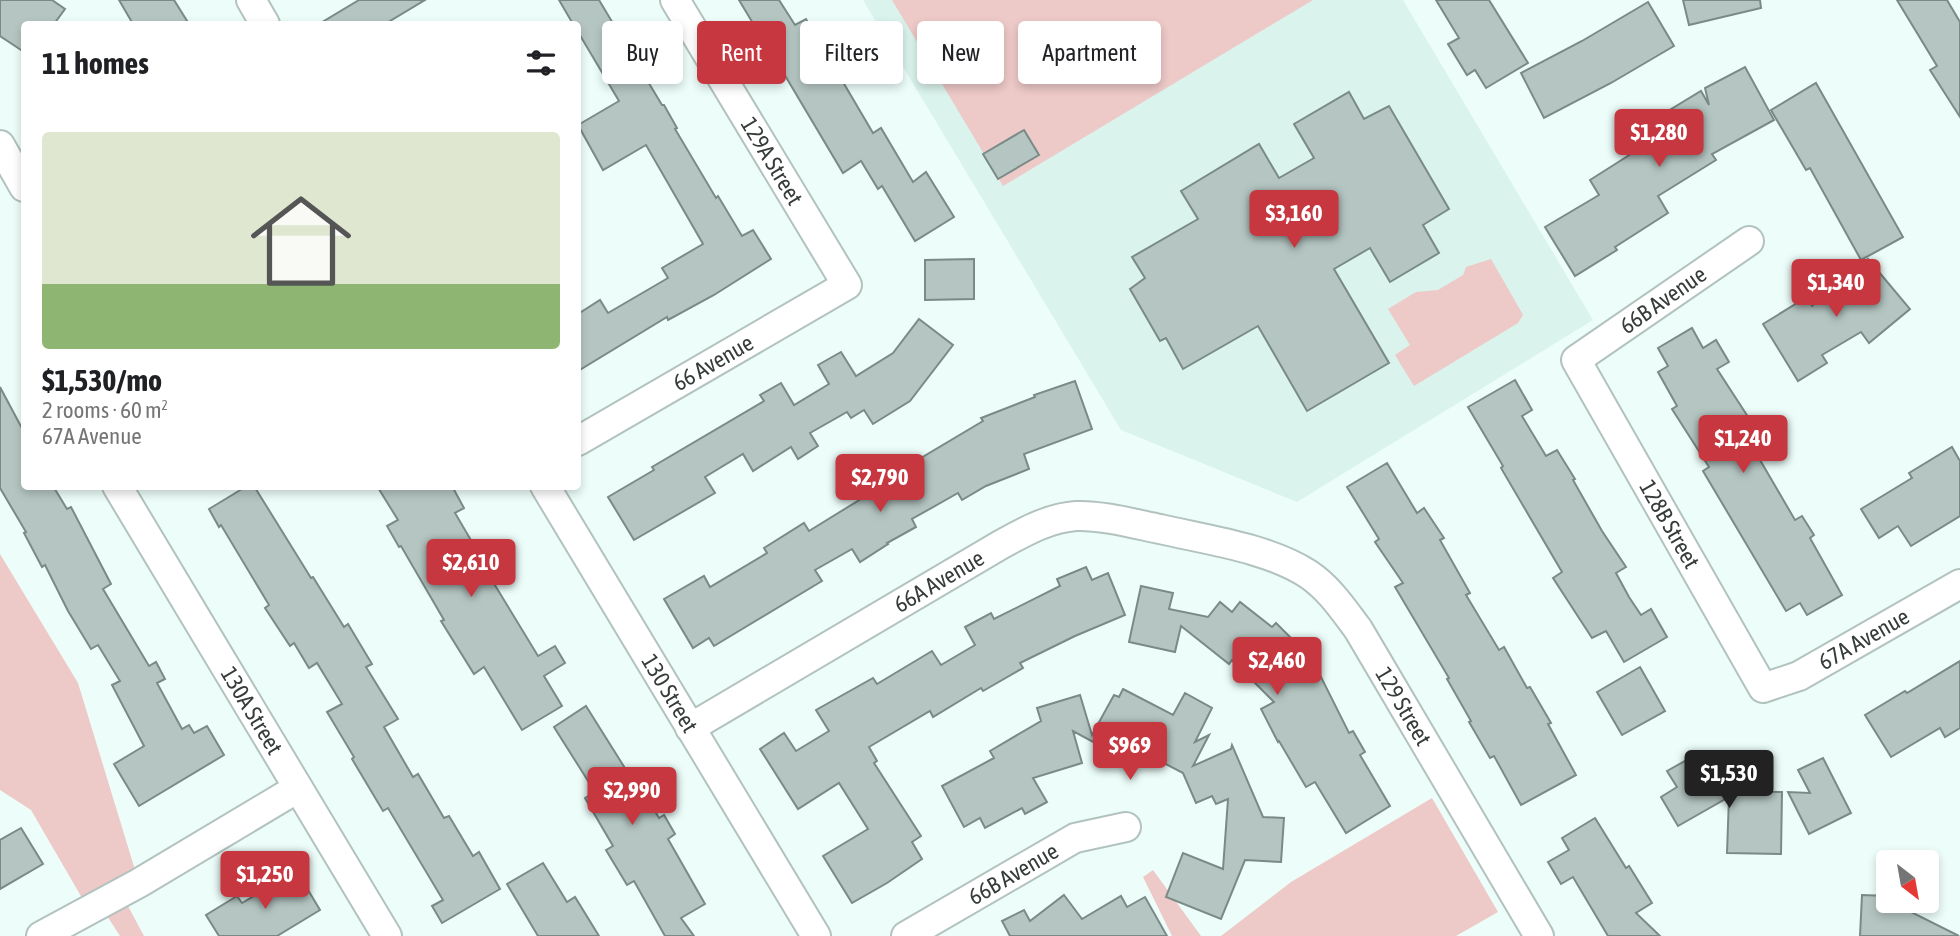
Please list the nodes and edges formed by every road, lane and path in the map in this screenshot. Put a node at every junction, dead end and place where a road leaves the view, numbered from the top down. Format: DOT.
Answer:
graph roads {
  1 [pos="251,0"];
  2 [pos="675,0"];
  3 [pos="263,21"];
  4 [pos="0,145"];
  5 [pos="21,182"];
  6 [pos="1749,241"];
  7 [pos="847,285"];
  8 [pos="1576,360"];
  9 [pos="581,439"];
  10 [pos="119,490"];
  11 [pos="547,490"];
  12 [pos="1210,541"];
  13 [pos="1960,584"];
  14 [pos="1763,688"];
  15 [pos="690,728"];
  16 [pos="298,789"];
  17 [pos="1126,827"];
  18 [pos="41,936"];
  19 [pos="387,936"];
  20 [pos="816,936"];
  21 [pos="906,936"];
  22 [pos="1539,936"];
  1 -- 3 [label="street"];
  2 -- 7 [label="street, 129A Street"];
  4 -- 5 [label="street"];
  6 -- 8 [label="street, 66B Avenue"];
  7 -- 9 [label="street, 66 Avenue"];
  8 -- 14 [label="street, 128B Street"];
  10 -- 16 [label="street, 130A Street"];
  11 -- 15 [label="street, 130 Street"];
  12 -- 15 [label="street, 66A Avenue"];
  12 -- 22 [label="street, 129 Street"];
  13 -- 14 [label="street, 67A Avenue"];
  15 -- 20 [label="street, 130 Street"];
  16 -- 18 [label="street"];
  16 -- 19 [label="street, 130A Street"];
  17 -- 21 [label="street, 66B Avenue"];
}
